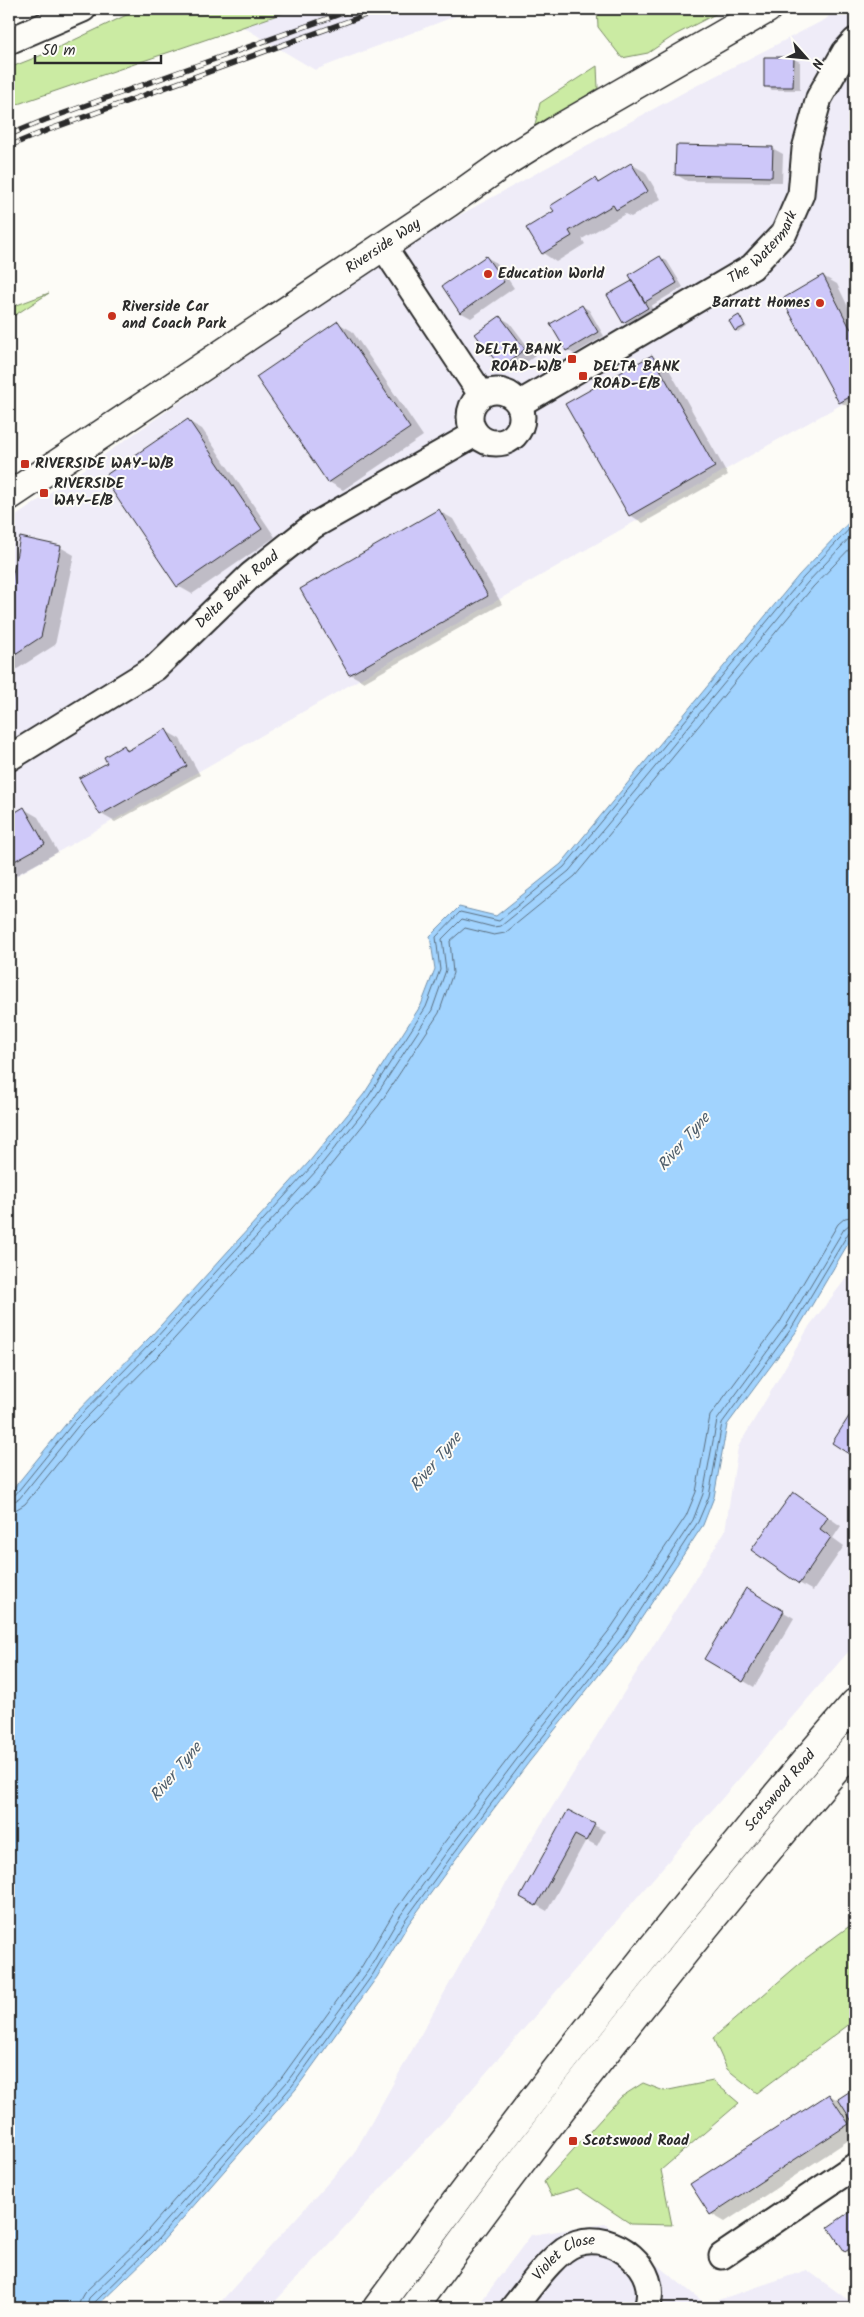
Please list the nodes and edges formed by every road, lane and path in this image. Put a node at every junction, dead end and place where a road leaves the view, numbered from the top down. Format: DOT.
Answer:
graph roads {
  1 [pos="83,9"];
  2 [pos="766,9"];
  3 [pos="9,41"];
  4 [pos="855,42"];
  5 [pos="382,246"];
  6 [pos="481,394"];
  7 [pos="519,404"];
  8 [pos="475,434"];
  9 [pos="9,496"];
  10 [pos="9,758"];
  11 [pos="855,1703"];
  12 [pos="855,1748"];
  13 [pos="855,1761"];
  14 [pos="829,1779"];
  15 [pos="855,2166"];
  16 [pos="722,2256"];
  17 [pos="377,2308"];
  18 [pos="413,2308"];
  19 [pos="513,2308"];
  20 [pos="647,2308"];
  1 -- 3 [label="street"];
  2 -- 5 [label="main road, Riverside Way"];
  4 -- 7 [label="street, The Watermark"];
  5 -- 6 [label="street"];
  5 -- 9 [label="main road, Riverside Way"];
  6 -- 7 [label="street"];
  6 -- 8 [label="street"];
  7 -- 8 [label="street"];
  8 -- 10 [label="street, Delta Bank Road"];
  11 -- 17 [label="main road, Scotswood Road"];
  12 -- 14 [label="main road, Scotswood Road"];
  13 -- 14 [label="main road"];
  14 -- 18 [label="main road, Scotswood Road"];
  15 -- 16 [label="street"];
  19 -- 20 [label="street, Violet Close"];
}
